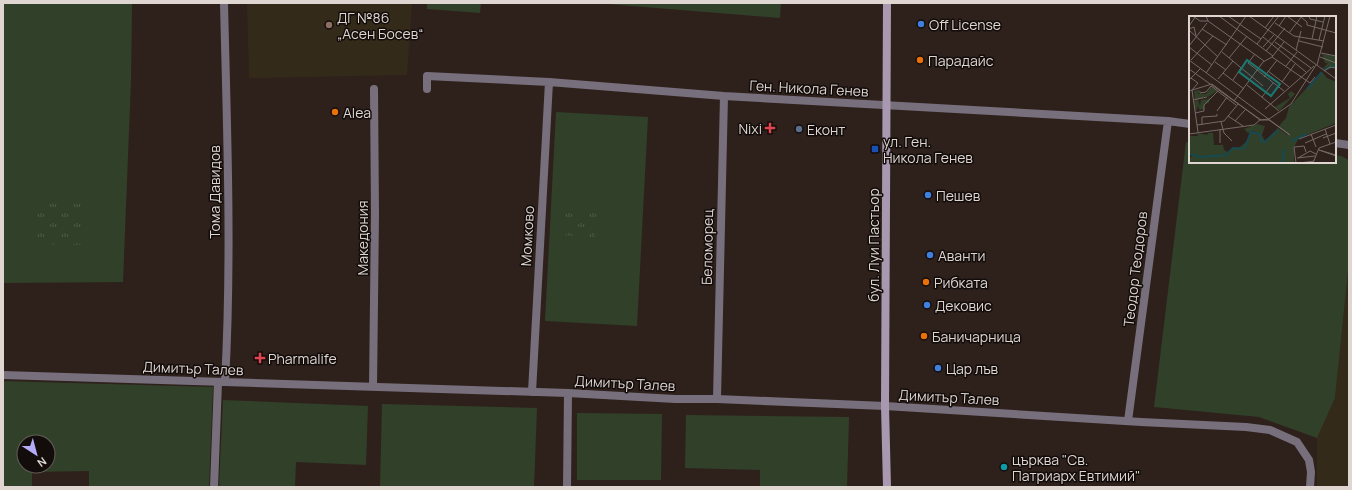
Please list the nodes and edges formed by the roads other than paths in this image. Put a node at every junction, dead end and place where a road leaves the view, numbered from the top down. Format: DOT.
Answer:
graph roads {
  1 [pos="224,3"];
  2 [pos="887,3"];
  3 [pos="549,82"];
  4 [pos="427,89"];
  5 [pos="374,90"];
  6 [pos="724,96"];
  7 [pos="887,106"];
  8 [pos="1168,121"];
  9 [pos="1189,124"];
  10 [pos="1336,143"];
  11 [pos="1349,145"];
  12 [pos="3,374"];
  13 [pos="222,382"];
  14 [pos="373,387"];
  15 [pos="532,392"];
  16 [pos="568,393"];
  17 [pos="717,399"];
  18 [pos="885,406"];
  19 [pos="1128,421"];
  20 [pos="214,487"];
  21 [pos="568,487"];
  22 [pos="887,487"];
  23 [pos="1310,487"];
  1 -- 13 [label="street, Тома Давидов"];
  2 -- 7 [label="street, бул. Луи Пастьор"];
  3 -- 4 [label="street, Ген. Никола Генев"];
  3 -- 6 [label="street, Ген. Никола Генев"];
  3 -- 15 [label="street, Момково"];
  5 -- 14 [label="street, Македония"];
  6 -- 7 [label="street, Ген. Никола Генев"];
  6 -- 17 [label="street, Беломорец"];
  7 -- 8 [label="street, Ген. Никола Генев"];
  7 -- 18 [label="street, бул. Луи Пастьор"];
  8 -- 9 [label="street, Ген. Никола Генев"];
  8 -- 19 [label="street, Теодор Теодоров"];
  10 -- 11 [label="street"];
  12 -- 13 [label="street, Димитър Талев"];
  13 -- 14 [label="street, Димитър Талев"];
  13 -- 20 [label="street, Тома Давидов"];
  14 -- 15 [label="street, Димитър Талев"];
  15 -- 16 [label="street, Димитър Талев"];
  16 -- 17 [label="street, Димитър Талев"];
  16 -- 21 [label="street"];
  17 -- 18 [label="street, Димитър Талев"];
  18 -- 19 [label="street, Димитър Талев"];
  18 -- 22 [label="street, бул. Луи Пастьор"];
  19 -- 23 [label="street, Димитър Талев"];
}
